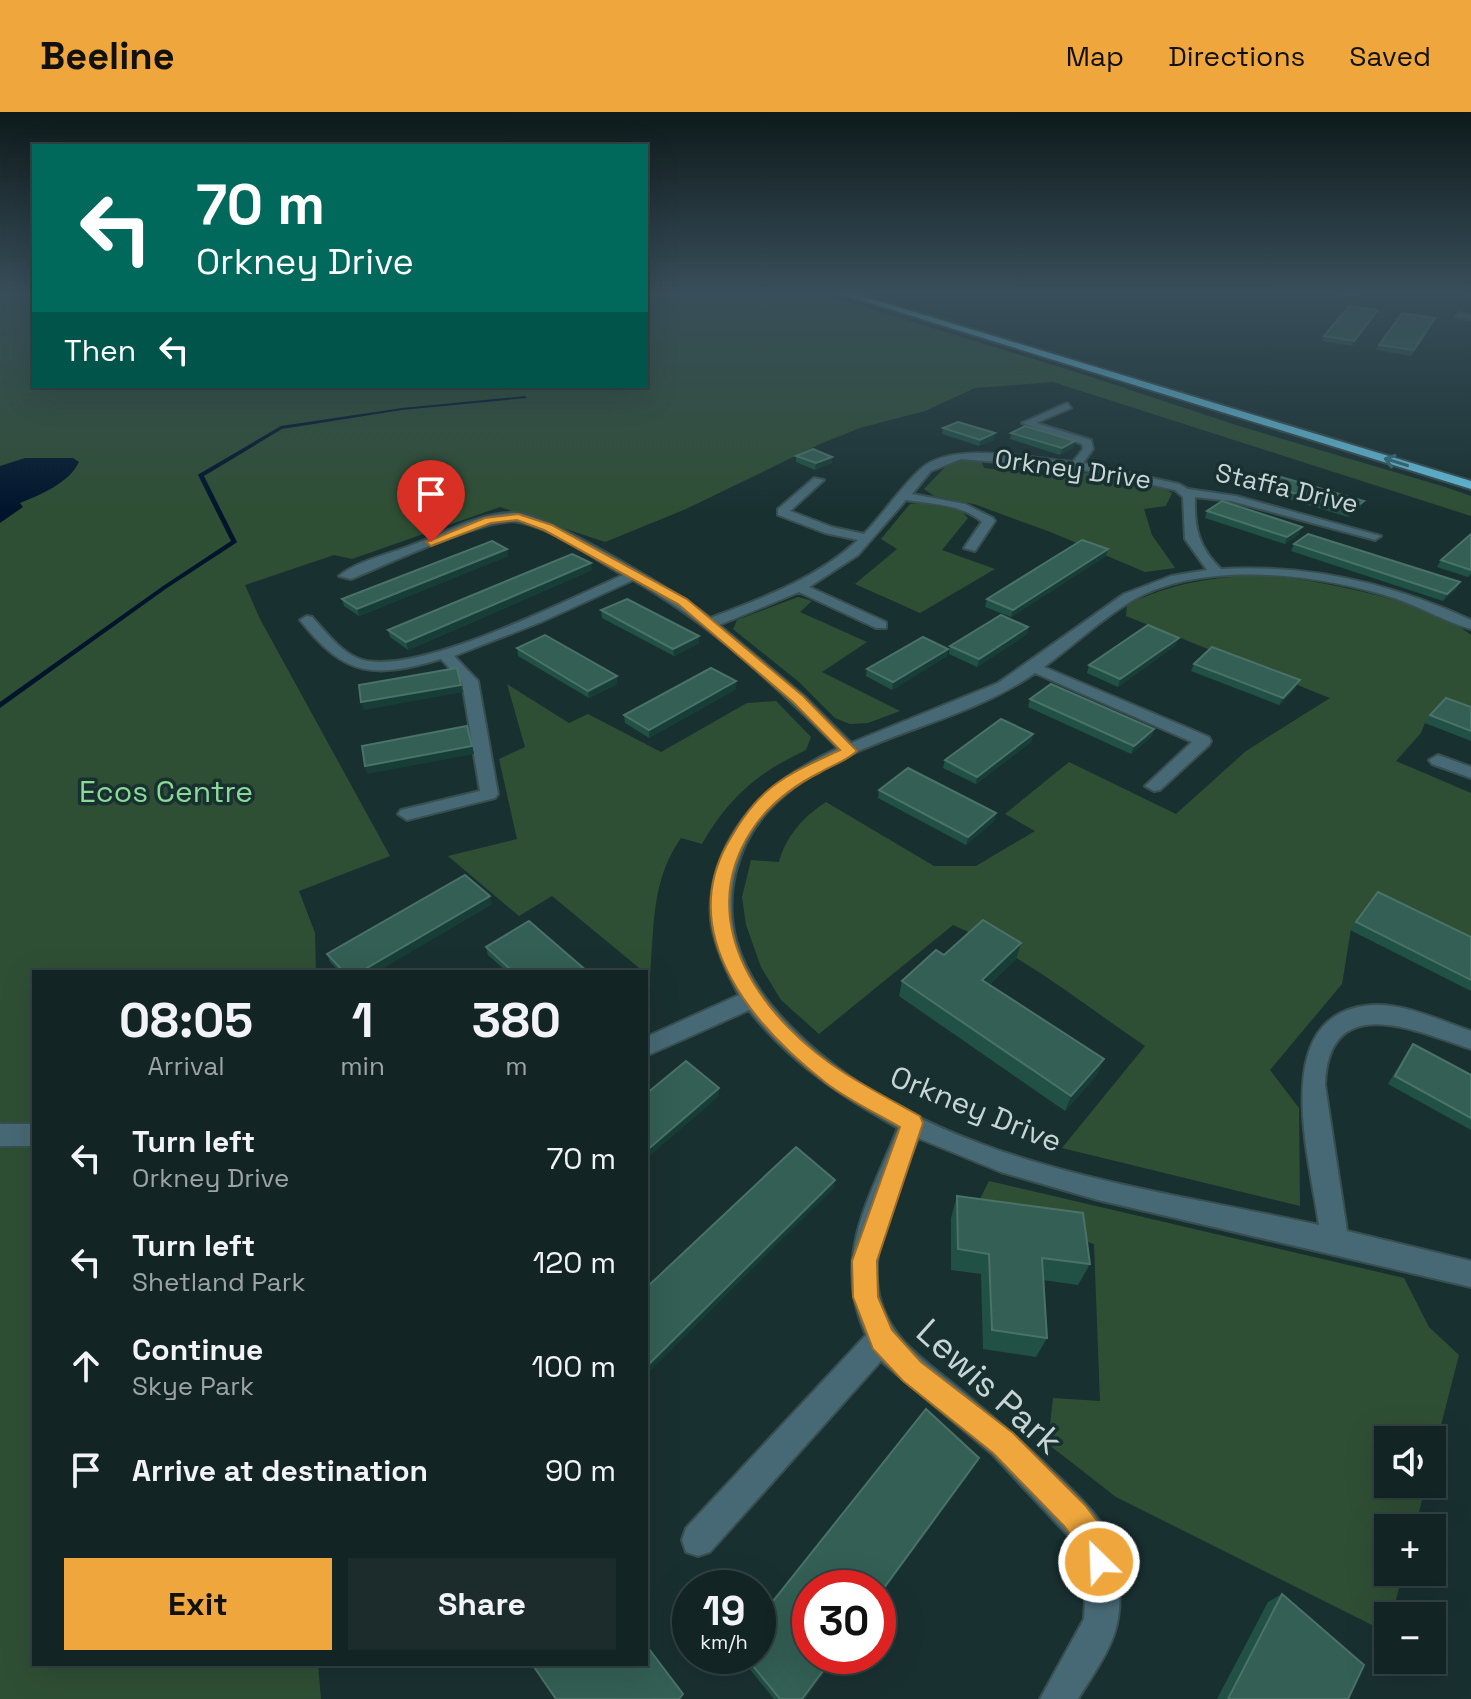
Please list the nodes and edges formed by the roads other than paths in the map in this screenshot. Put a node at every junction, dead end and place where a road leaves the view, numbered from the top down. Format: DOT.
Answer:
graph roads {
  1 [pos="1075,364"];
  2 [pos="1067,406"];
  3 [pos="1076,466"];
  4 [pos="818,480"];
  5 [pos="1471,485"];
  6 [pos="1187,492"];
  7 [pos="902,496"];
  8 [pos="1375,536"];
  9 [pos="866,538"];
  10 [pos="970,548"];
  11 [pos="1217,573"];
  12 [pos="634,575"];
  13 [pos="346,576"];
  14 [pos="799,587"];
  15 [pos="307,620"];
  16 [pos="709,624"];
  17 [pos="881,625"];
  18 [pos="1471,625"];
  19 [pos="446,656"];
  20 [pos="1035,668"];
  21 [pos="850,751"];
  22 [pos="1438,760"];
  23 [pos="1471,773"];
  24 [pos="1154,786"];
  25 [pos="407,814"];
  26 [pos="754,998"];
  27 [pos="1471,1040"];
  28 [pos="648,1046"];
  29 [pos="912,1123"];
  30 [pos="0,1135"];
  31 [pos="32,1135"];
  32 [pos="1335,1240"];
  33 [pos="1471,1274"];
  34 [pos="882,1339"];
  35 [pos="698,1540"];
  36 [pos="1058,1699"];
  5 -- 1 [label="highway, one-way"];
  2 -- 3 [label="street"];
  3 -- 6 [label="street, Orkney Drive"];
  3 -- 7 [label="street, Orkney Drive"];
  4 -- 9 [label="street"];
  6 -- 8 [label="street, Staffa Drive"];
  6 -- 11 [label="street, Orkney Drive"];
  7 -- 9 [label="street, Orkney Drive"];
  7 -- 10 [label="street"];
  9 -- 14 [label="street, Orkney Drive"];
  11 -- 18 [label="street"];
  11 -- 20 [label="street, Orkney Drive"];
  12 -- 13 [label="street"];
  12 -- 16 [label="street"];
  12 -- 19 [label="street"];
  14 -- 16 [label="street, Orkney Drive"];
  14 -- 17 [label="street"];
  15 -- 19 [label="street"];
  16 -- 21 [label="street"];
  19 -- 25 [label="street"];
  20 -- 21 [label="street, Orkney Drive"];
  20 -- 24 [label="street"];
  21 -- 26 [label="street, Orkney Drive"];
  22 -- 23 [label="street"];
  26 -- 28 [label="street"];
  26 -- 29 [label="street, Orkney Drive"];
  27 -- 32 [label="street"];
  29 -- 32 [label="street, Orkney Drive"];
  29 -- 34 [label="street, Lewis Park"];
  30 -- 31 [label="street"];
  32 -- 33 [label="street, Orkney Drive"];
  34 -- 35 [label="street, Lewis Park"];
  34 -- 36 [label="street, Lewis Park"];
}
